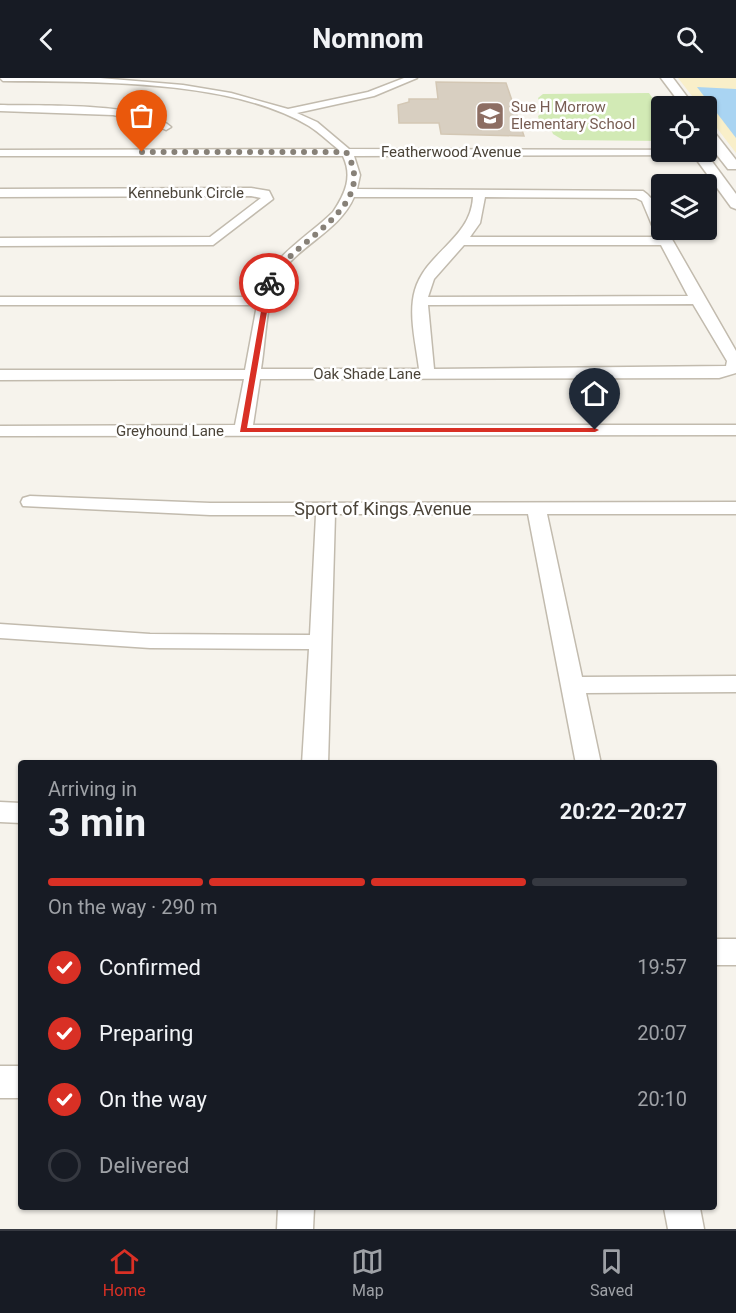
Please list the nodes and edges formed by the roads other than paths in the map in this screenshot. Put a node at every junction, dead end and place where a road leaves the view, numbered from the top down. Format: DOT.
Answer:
graph roads {
  1 [pos="3,78"];
  2 [pos="36,78"];
  3 [pos="412,78"];
  4 [pos="667,78"];
  5 [pos="680,96"];
  6 [pos="5,108"];
  7 [pos="289,112"];
  8 [pos="0,121"];
  9 [pos="166,127"];
  10 [pos="717,145"];
  11 [pos="346,152"];
  12 [pos="651,152"];
  13 [pos="717,152"];
  14 [pos="722,152"];
  15 [pos="0,153"];
  16 [pos="705,162"];
  17 [pos="736,170"];
  18 [pos="350,193"];
  19 [pos="479,193"];
  20 [pos="0,194"];
  21 [pos="736,204"];
  22 [pos="460,241"];
  23 [pos="0,242"];
  24 [pos="667,242"];
  25 [pos="699,300"];
  26 [pos="0,301"];
  27 [pos="264,301"];
  28 [pos="421,301"];
  29 [pos="251,374"];
  30 [pos="428,374"];
  31 [pos="0,375"];
  32 [pos="243,430"];
  33 [pos="736,430"];
  34 [pos="0,431"];
  35 [pos="30,502"];
  36 [pos="326,508"];
  37 [pos="536,508"];
  38 [pos="736,508"];
  39 [pos="0,631"];
  40 [pos="321,642"];
  41 [pos="736,684"];
  42 [pos="573,685"];
  43 [pos="315,760"];
  44 [pos="588,760"];
  45 [pos="0,812"];
  46 [pos="18,813"];
  47 [pos="717,952"];
  48 [pos="736,952"];
  49 [pos="0,1082"];
  50 [pos="18,1082"];
  51 [pos="296,1210"];
  52 [pos="681,1210"];
  53 [pos="295,1229"];
  54 [pos="686,1229"];
  1 -- 2 [label="street"];
  2 -- 6 [label="street"];
  2 -- 7 [label="street"];
  3 -- 7 [label="street"];
  4 -- 5 [label="street"];
  6 -- 8 [label="street"];
  6 -- 9 [label="street"];
  7 -- 11 [label="street"];
  10 -- 14 [label="street"];
  11 -- 12 [label="street, Featherwood Avenue"];
  11 -- 15 [label="street, Featherwood Avenue"];
  11 -- 18 [label="street"];
  13 -- 14 [label="street, Featherwood Avenue"];
  14 -- 17 [label="street"];
  16 -- 21 [label="street"];
  18 -- 19 [label="street"];
  18 -- 27 [label="street"];
  19 -- 22 [label="street"];
  19 -- 24 [label="street"];
  20 -- 23 [label="street, Kennebunk Circle"];
  22 -- 24 [label="street"];
  22 -- 28 [label="street"];
  24 -- 25 [label="street"];
  25 -- 28 [label="street"];
  25 -- 30 [label="street, Oak Shade Lane"];
  26 -- 27 [label="street"];
  27 -- 29 [label="street"];
  28 -- 30 [label="street"];
  29 -- 30 [label="street, Oak Shade Lane"];
  29 -- 31 [label="street, Oak Shade Lane"];
  29 -- 32 [label="street"];
  32 -- 33 [label="street, Greyhound Lane"];
  32 -- 34 [label="street, Greyhound Lane"];
  35 -- 36 [label="street, Sport of Kings Avenue"];
  36 -- 37 [label="street, Sport of Kings Avenue"];
  36 -- 40 [label="street"];
  37 -- 38 [label="street, Sport of Kings Avenue"];
  37 -- 42 [label="street"];
  39 -- 40 [label="street"];
  40 -- 43 [label="street"];
  41 -- 42 [label="street"];
  42 -- 44 [label="street"];
  45 -- 46 [label="street"];
  47 -- 48 [label="street"];
  49 -- 50 [label="street"];
  51 -- 53 [label="street"];
  52 -- 54 [label="street"];
}
